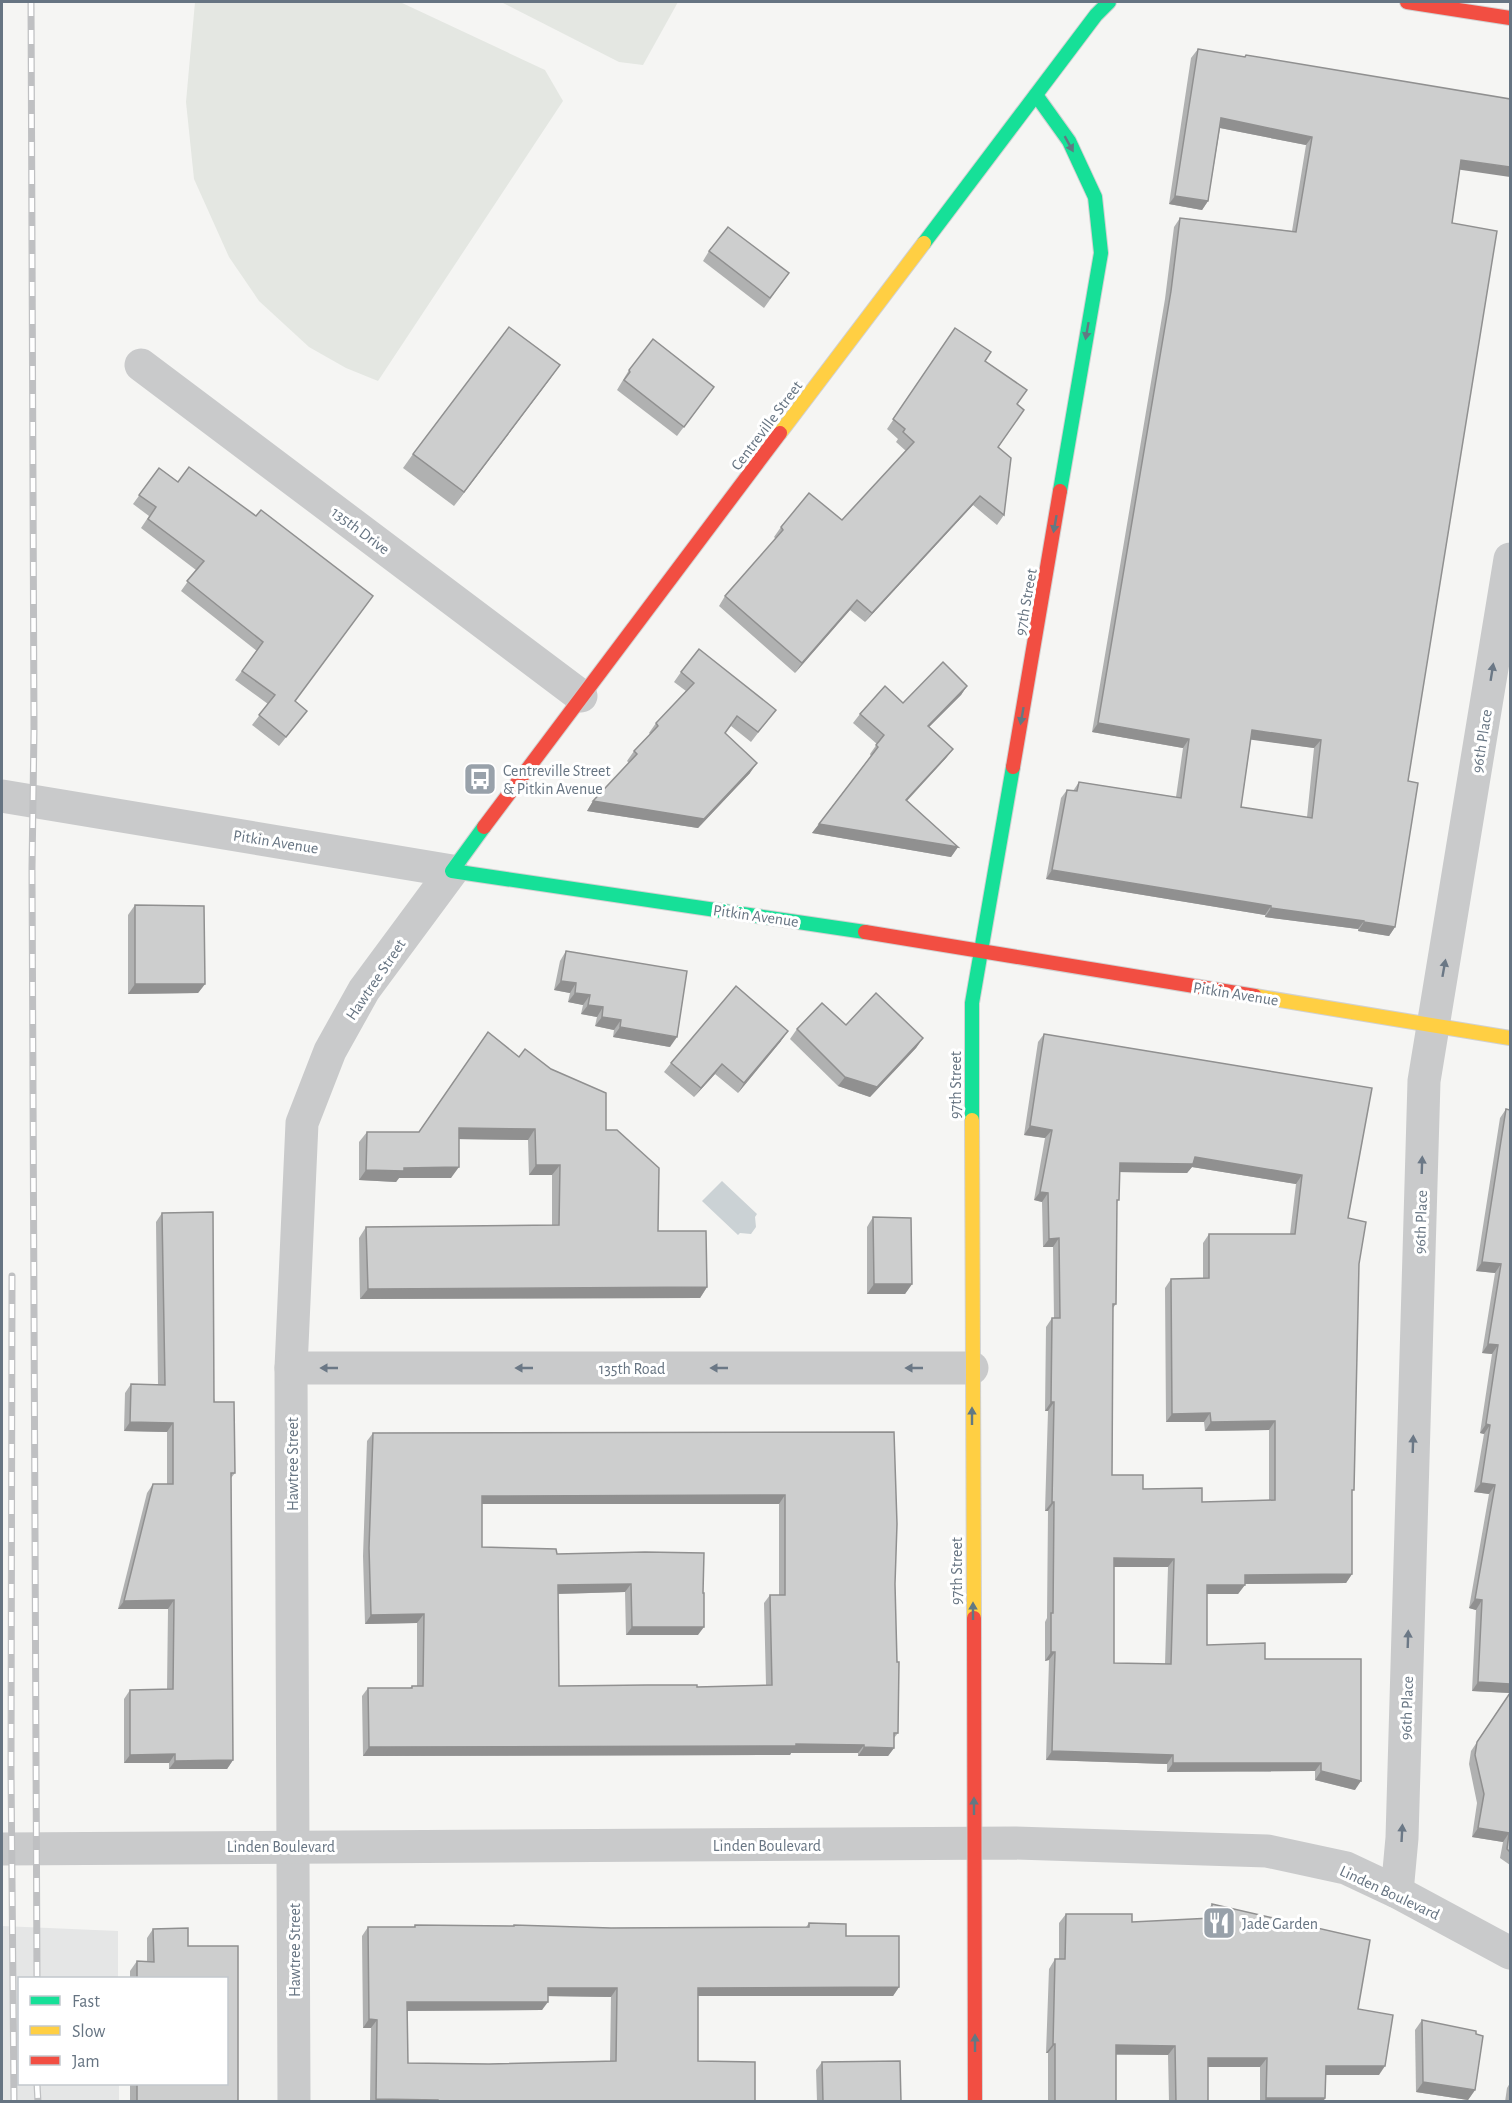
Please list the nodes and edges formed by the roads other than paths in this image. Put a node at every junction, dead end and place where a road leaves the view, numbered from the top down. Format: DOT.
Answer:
graph roads {
  1 [pos="1109,2"];
  2 [pos="1407,2"];
  3 [pos="1510,18"];
  4 [pos="1036,95"];
  5 [pos="141,365"];
  6 [pos="1510,559"];
  7 [pos="581,696"];
  8 [pos="2,796"];
  9 [pos="452,871"];
  10 [pos="981,950"];
  11 [pos="1434,1026"];
  12 [pos="1510,1038"];
  13 [pos="291,1368"];
  14 [pos="972,1368"];
  15 [pos="974,1844"];
  16 [pos="294,1846"];
  17 [pos="2,1849"];
  18 [pos="1397,1892"];
  19 [pos="1510,1953"];
  20 [pos="294,2102"];
  21 [pos="975,2102"];
  1 -- 4 [label="street, Centreville Street"];
  2 -- 3 [label="street"];
  4 -- 7 [label="street, Centreville Street"];
  4 -- 10 [label="street, 97th Street, one-way"];
  5 -- 7 [label="street, 135th Drive"];
  11 -- 6 [label="street, 96th Place, one-way"];
  7 -- 9 [label="street, Centreville Street"];
  8 -- 9 [label="street, Pitkin Avenue"];
  9 -- 10 [label="street, Pitkin Avenue"];
  9 -- 13 [label="street, Hawtree Street"];
  10 -- 11 [label="street, Pitkin Avenue"];
  10 -- 14 [label="street, 97th Street"];
  11 -- 12 [label="street, Pitkin Avenue"];
  18 -- 11 [label="street, 96th Place, one-way"];
  14 -- 13 [label="street, 135th Road, one-way"];
  13 -- 16 [label="street, Hawtree Street"];
  15 -- 14 [label="street, 97th Street, one-way"];
  15 -- 16 [label="street, Linden Boulevard"];
  15 -- 18 [label="street, Linden Boulevard"];
  21 -- 15 [label="street, 97th Street, one-way"];
  16 -- 17 [label="street, Linden Boulevard"];
  16 -- 20 [label="street, Hawtree Street"];
  18 -- 19 [label="street, Linden Boulevard"];
}
